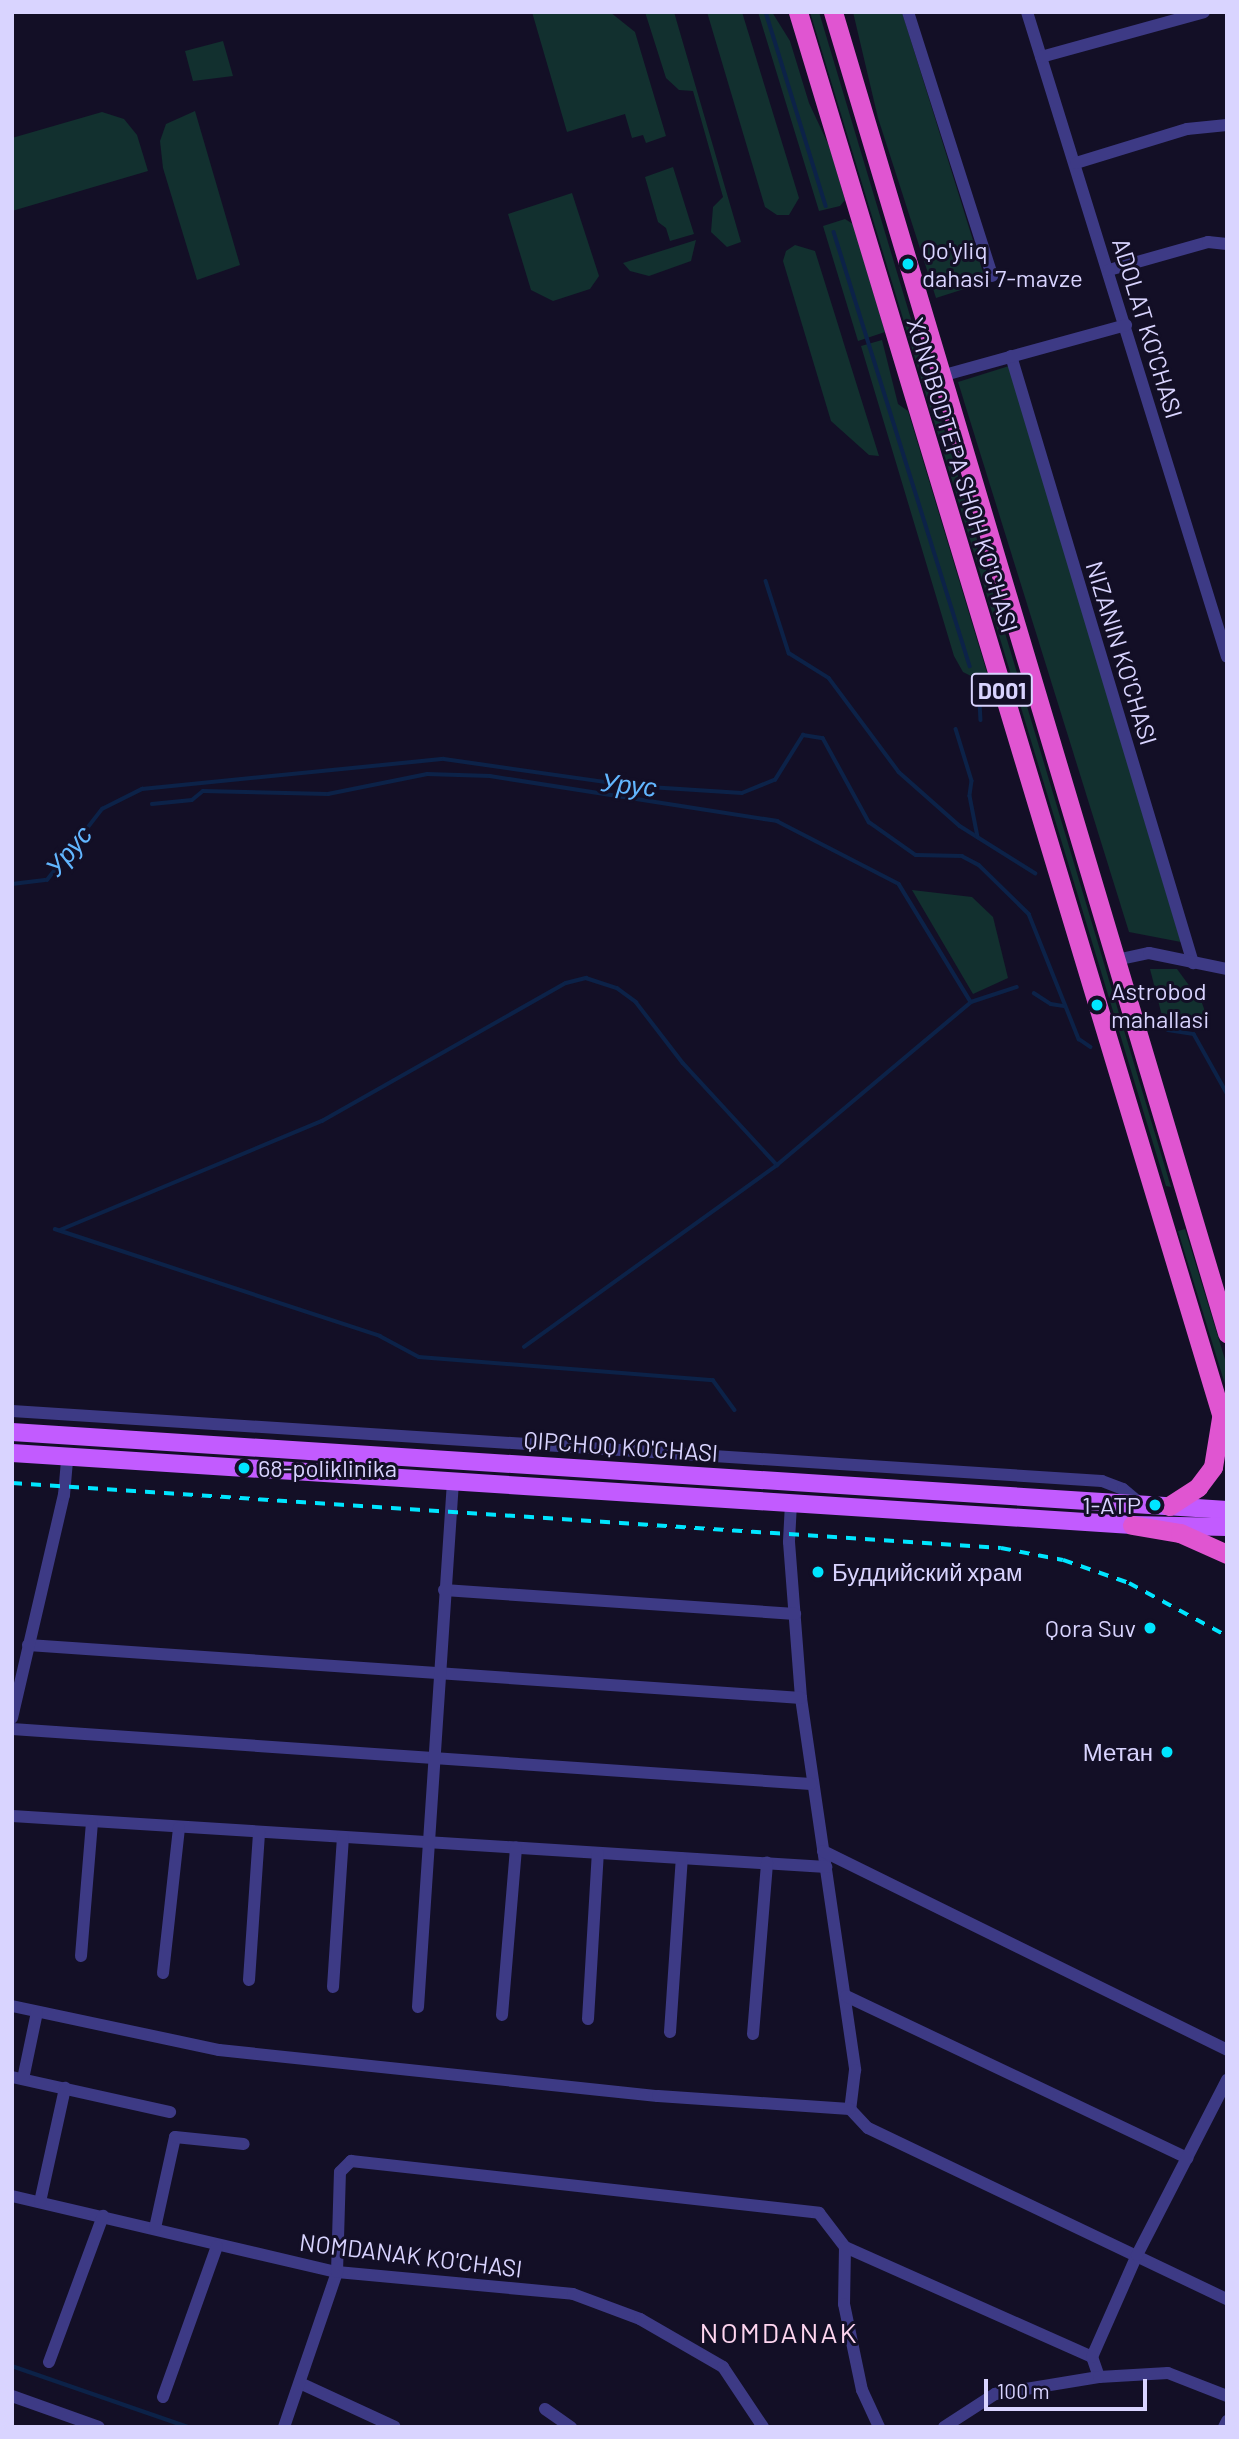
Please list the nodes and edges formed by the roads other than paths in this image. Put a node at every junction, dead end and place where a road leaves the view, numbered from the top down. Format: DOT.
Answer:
graph roads {
  1 [pos="797,12"];
  2 [pos="833,12"];
  3 [pos="908,12"];
  4 [pos="1027,12"];
  5 [pos="1204,12"];
  6 [pos="1041,57"];
  7 [pos="1227,125"];
  8 [pos="1076,163"];
  9 [pos="1227,244"];
  10 [pos="1109,270"];
  11 [pos="992,276"];
  12 [pos="1126,325"];
  13 [pos="1011,356"];
  14 [pos="941,376"];
  15 [pos="1227,657"];
  16 [pos="1116,960"];
  17 [pos="1193,963"];
  18 [pos="1227,969"];
  19 [pos="1185,1192"];
  20 [pos="1156,1200"];
  21 [pos="1225,1321"];
  22 [pos="12,1411"];
  23 [pos="1221,1413"];
  24 [pos="12,1432"];
  25 [pos="1227,1434"];
  26 [pos="12,1453"];
  27 [pos="67,1457"];
  28 [pos="453,1482"];
  29 [pos="813,1483"];
  30 [pos="791,1503"];
  31 [pos="813,1504"];
  32 [pos="1141,1504"];
  33 [pos="1169,1506"];
  34 [pos="1227,1510"];
  35 [pos="1132,1525"];
  36 [pos="1227,1527"];
  37 [pos="1227,1554"];
  38 [pos="444,1590"];
  39 [pos="795,1615"];
  40 [pos="28,1645"];
  41 [pos="438,1673"];
  42 [pos="801,1698"];
  43 [pos="12,1718"];
  44 [pos="12,1729"];
  45 [pos="434,1757"];
  46 [pos="811,1784"];
  47 [pos="12,1816"];
  48 [pos="92,1823"];
  49 [pos="179,1828"];
  50 [pos="259,1832"];
  51 [pos="343,1837"];
  52 [pos="428,1842"];
  53 [pos="516,1848"];
  54 [pos="823,1851"];
  55 [pos="598,1853"];
  56 [pos="682,1858"];
  57 [pos="767,1863"];
  58 [pos="826,1867"];
  59 [pos="81,1956"];
  60 [pos="163,1973"];
  61 [pos="249,1980"];
  62 [pos="333,1987"];
  63 [pos="846,1996"];
  64 [pos="12,2006"];
  65 [pos="418,2007"];
  66 [pos="37,2012"];
  67 [pos="502,2015"];
  68 [pos="588,2020"];
  69 [pos="670,2032"];
  70 [pos="753,2035"];
  71 [pos="1227,2050"];
  72 [pos="18,2078"];
  73 [pos="1227,2080"];
  74 [pos="65,2088"];
  75 [pos="850,2109"];
  76 [pos="170,2112"];
  77 [pos="244,2144"];
  78 [pos="1187,2158"];
  79 [pos="12,2196"];
  80 [pos="40,2202"];
  81 [pos="103,2216"];
  82 [pos="155,2228"];
  83 [pos="217,2246"];
  84 [pos="845,2247"];
  85 [pos="1138,2255"];
  86 [pos="337,2272"];
  87 [pos="1227,2299"];
  88 [pos="1092,2357"];
  89 [pos="49,2362"];
  90 [pos="1099,2377"];
  91 [pos="302,2384"];
  92 [pos="12,2396"];
  93 [pos="1227,2396"];
  94 [pos="163,2398"];
  95 [pos="545,2409"];
  96 [pos="1227,2421"];
  97 [pos="567,2425"];
  98 [pos="99,2427"];
  99 [pos="284,2427"];
  100 [pos="395,2427"];
  101 [pos="763,2427"];
  102 [pos="880,2427"];
  103 [pos="944,2427"];
  104 [pos="1224,2427"];
  1 -- 20 [label="highway, XONOBODTEPA SHOH KO'CHASI / D001"];
  2 -- 14 [label="highway, XONOBODTEPA SHOH KO'CHASI / D001"];
  3 -- 11 [label="street"];
  4 -- 6 [label="street, ADOLAT KO'CHASI"];
  5 -- 6 [label="street"];
  6 -- 8 [label="street, ADOLAT KO'CHASI"];
  7 -- 8 [label="street"];
  8 -- 10 [label="street, ADOLAT KO'CHASI"];
  9 -- 10 [label="street"];
  10 -- 12 [label="street, ADOLAT KO'CHASI"];
  12 -- 13 [label="street"];
  12 -- 15 [label="street, ADOLAT KO'CHASI"];
  13 -- 14 [label="street"];
  13 -- 17 [label="street, NIZANIN KO'CHASI"];
  14 -- 16 [label="highway, XONOBODTEPA SHOH KO'CHASI / D001"];
  16 -- 17 [label="street"];
  16 -- 19 [label="highway, XONOBODTEPA SHOH KO'CHASI / D001"];
  17 -- 18 [label="street"];
  19 -- 20 [label="highway"];
  19 -- 21 [label="highway, XONOBODTEPA SHOH KO'CHASI / D001"];
  20 -- 23 [label="highway, XONOBODTEPA SHOH KO'CHASI / D001"];
  22 -- 32 [label="street"];
  23 -- 25 [label="highway, XONOBODTEPA SHOH KO'CHASI / D001"];
  23 -- 33 [label="highway"];
  24 -- 29 [label="main road, QIPCHOQ KO'CHASI"];
  26 -- 27 [label="main road, QIPCHOQ KO'CHASI"];
  27 -- 28 [label="main road, QIPCHOQ KO'CHASI"];
  27 -- 40 [label="street"];
  28 -- 30 [label="main road, QIPCHOQ KO'CHASI"];
  28 -- 38 [label="street"];
  29 -- 31 [label="main road"];
  29 -- 32 [label="main road, QIPCHOQ KO'CHASI"];
  30 -- 31 [label="main road, QIPCHOQ KO'CHASI"];
  30 -- 39 [label="street"];
  31 -- 35 [label="main road, QIPCHOQ KO'CHASI"];
  32 -- 33 [label="main road, QIPCHOQ KO'CHASI"];
  33 -- 34 [label="main road, QIPCHOQ KO'CHASI"];
  35 -- 36 [label="main road, QIPCHOQ KO'CHASI"];
  35 -- 37 [label="highway"];
  38 -- 39 [label="street"];
  38 -- 41 [label="street"];
  39 -- 42 [label="street"];
  40 -- 41 [label="street"];
  40 -- 43 [label="street"];
  41 -- 42 [label="street"];
  41 -- 45 [label="street"];
  42 -- 46 [label="street"];
  44 -- 45 [label="street"];
  45 -- 46 [label="street"];
  45 -- 52 [label="street"];
  46 -- 54 [label="street"];
  47 -- 48 [label="street"];
  48 -- 49 [label="street"];
  48 -- 59 [label="street"];
  49 -- 50 [label="street"];
  49 -- 60 [label="street"];
  50 -- 51 [label="street"];
  50 -- 61 [label="street"];
  51 -- 52 [label="street"];
  51 -- 62 [label="street"];
  52 -- 53 [label="street"];
  52 -- 65 [label="street"];
  53 -- 55 [label="street"];
  53 -- 67 [label="street"];
  54 -- 58 [label="street"];
  54 -- 71 [label="street"];
  55 -- 56 [label="street"];
  55 -- 68 [label="street"];
  56 -- 57 [label="street"];
  56 -- 69 [label="street"];
  57 -- 58 [label="street"];
  57 -- 70 [label="street"];
  58 -- 63 [label="street"];
  63 -- 75 [label="street"];
  63 -- 78 [label="street"];
  64 -- 66 [label="street"];
  66 -- 72 [label="street"];
  66 -- 75 [label="street"];
  72 -- 74 [label="street"];
  73 -- 78 [label="street"];
  74 -- 76 [label="street"];
  74 -- 80 [label="street"];
  75 -- 85 [label="street"];
  77 -- 82 [label="street"];
  78 -- 85 [label="street"];
  79 -- 80 [label="street, NOMDANAK KO'CHASI"];
  80 -- 81 [label="street, NOMDANAK KO'CHASI"];
  81 -- 82 [label="street, NOMDANAK KO'CHASI"];
  81 -- 89 [label="street"];
  82 -- 83 [label="street, NOMDANAK KO'CHASI"];
  83 -- 86 [label="street, NOMDANAK KO'CHASI"];
  83 -- 94 [label="street"];
  84 -- 86 [label="street"];
  84 -- 88 [label="street"];
  84 -- 102 [label="street"];
  85 -- 87 [label="street"];
  85 -- 88 [label="street"];
  86 -- 91 [label="street"];
  86 -- 101 [label="street, NOMDANAK KO'CHASI"];
  88 -- 90 [label="street"];
  90 -- 93 [label="street"];
  90 -- 103 [label="street"];
  91 -- 99 [label="street"];
  91 -- 100 [label="street"];
  92 -- 98 [label="street"];
  95 -- 97 [label="street"];
  96 -- 104 [label="street"];
}
